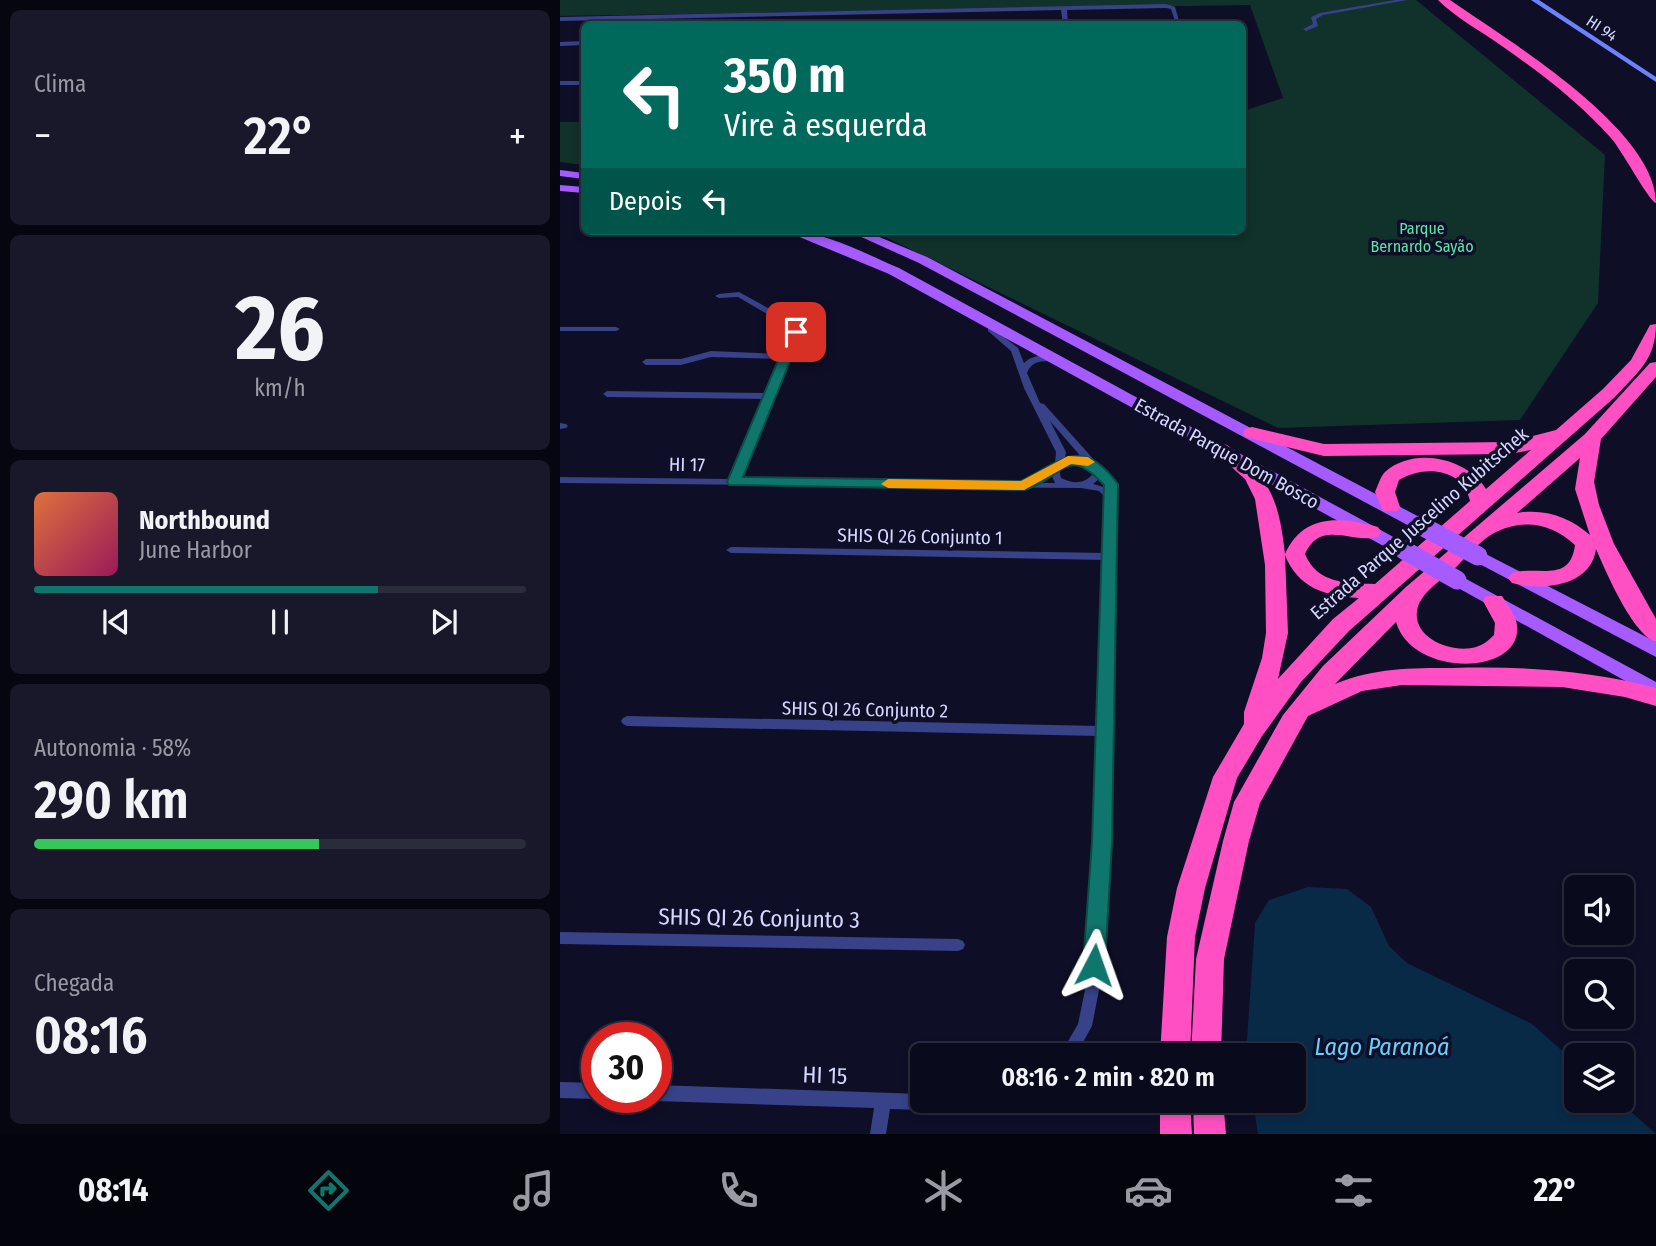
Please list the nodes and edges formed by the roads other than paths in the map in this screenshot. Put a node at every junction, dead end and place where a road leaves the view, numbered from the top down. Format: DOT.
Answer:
graph roads {
  1 [pos="1404,0"];
  2 [pos="1443,0"];
  3 [pos="1454,0"];
  4 [pos="1534,0"];
  5 [pos="1065,9"];
  6 [pos="764,15"];
  7 [pos="560,19"];
  8 [pos="762,21"];
  9 [pos="1066,21"];
  10 [pos="1177,21"];
  11 [pos="1306,29"];
  12 [pos="581,43"];
  13 [pos="560,44"];
  14 [pos="1656,80"];
  15 [pos="560,83"];
  16 [pos="581,83"];
  17 [pos="1640,145"];
  18 [pos="560,173"];
  19 [pos="581,176"];
  20 [pos="560,188"];
  21 [pos="581,190"];
  22 [pos="1656,199"];
  23 [pos="803,235"];
  24 [pos="839,235"];
  25 [pos="846,235"];
  26 [pos="863,235"];
  27 [pos="882,243"];
  28 [pos="834,245"];
  29 [pos="719,296"];
  30 [pos="957,305"];
  31 [pos="560,329"];
  32 [pos="616,329"];
  33 [pos="1656,329"];
  34 [pos="786,357"];
  35 [pos="1057,359"];
  36 [pos="646,362"];
  37 [pos="1656,367"];
  38 [pos="1023,373"];
  39 [pos="607,394"];
  40 [pos="772,396"];
  41 [pos="1035,400"];
  42 [pos="1252,433"];
  43 [pos="1581,433"];
  44 [pos="1220,449"];
  45 [pos="1057,466"];
  46 [pos="1095,467"];
  47 [pos="560,480"];
  48 [pos="734,482"];
  49 [pos="1024,485"];
  50 [pos="1078,486"];
  51 [pos="1111,497"];
  52 [pos="1390,507"];
  53 [pos="1478,522"];
  54 [pos="1371,532"];
  55 [pos="731,550"];
  56 [pos="1108,557"];
  57 [pos="1519,578"];
  58 [pos="1379,591"];
  59 [pos="1414,592"];
  60 [pos="1494,601"];
  61 [pos="1656,634"];
  62 [pos="1656,650"];
  63 [pos="1656,691"];
  64 [pos="1656,697"];
  65 [pos="627,721"];
  66 [pos="1291,721"];
  67 [pos="1254,729"];
  68 [pos="1103,731"];
  69 [pos="560,937"];
  70 [pos="958,945"];
  71 [pos="1075,1043"];
  72 [pos="1176,1043"];
  73 [pos="1206,1043"];
  74 [pos="560,1090"];
  75 [pos="581,1091"];
  76 [pos="672,1093"];
  77 [pos="883,1100"];
  78 [pos="910,1101"];
  79 [pos="1175,1113"];
  80 [pos="1209,1113"];
  81 [pos="878,1134"];
  82 [pos="1176,1134"];
  83 [pos="1210,1134"];
  1 -- 11 [label="street"];
  2 -- 22 [label="highway"];
  3 -- 17 [label="highway"];
  4 -- 14 [label="street, HI 94"];
  5 -- 6 [label="street"];
  5 -- 9 [label="street"];
  5 -- 10 [label="street"];
  6 -- 7 [label="street"];
  6 -- 8 [label="street"];
  12 -- 13 [label="street"];
  15 -- 16 [label="street"];
  18 -- 19 [label="main road"];
  20 -- 21 [label="main road"];
  23 -- 28 [label="main road, Estrada Parque Dom Bosco"];
  24 -- 28 [label="main road"];
  25 -- 27 [label="main road"];
  26 -- 27 [label="main road, Estrada Parque Dom Bosco"];
  27 -- 42 [label="main road, Estrada Parque Dom Bosco"];
  28 -- 30 [label="main road, Estrada Parque Dom Bosco"];
  29 -- 34 [label="street"];
  30 -- 35 [label="main road, Estrada Parque Dom Bosco"];
  30 -- 38 [label="street"];
  31 -- 32 [label="street"];
  33 -- 43 [label="highway, Estrada Parque Juscelino Kubitschek"];
  34 -- 36 [label="street"];
  34 -- 40 [label="street"];
  35 -- 38 [label="street"];
  35 -- 44 [label="main road, Estrada Parque Dom Bosco"];
  37 -- 43 [label="highway, Estrada Parque Juscelino Kubitschek"];
  38 -- 41 [label="street"];
  39 -- 40 [label="street"];
  40 -- 48 [label="street"];
  41 -- 45 [label="street"];
  41 -- 46 [label="street"];
  42 -- 43 [label="highway"];
  42 -- 52 [label="main road, Estrada Parque Dom Bosco"];
  43 -- 53 [label="highway, Estrada Parque Juscelino Kubitschek"];
  43 -- 61 [label="highway"];
  44 -- 54 [label="main road, Estrada Parque Dom Bosco"];
  44 -- 67 [label="highway"];
  45 -- 46 [label="street"];
  45 -- 49 [label="street, HI 17"];
  45 -- 50 [label="street"];
  46 -- 50 [label="street"];
  46 -- 51 [label="street"];
  47 -- 48 [label="street, HI 17"];
  48 -- 49 [label="street, HI 17"];
  49 -- 50 [label="street, HI 17"];
  50 -- 51 [label="street"];
  51 -- 56 [label="street"];
  52 -- 53 [label="highway"];
  52 -- 57 [label="main road, Estrada Parque Dom Bosco, bridge"];
  53 -- 57 [label="highway"];
  53 -- 58 [label="highway, Estrada Parque Juscelino Kubitschek"];
  53 -- 59 [label="highway, Estrada Parque Juscelino Kubitschek"];
  54 -- 58 [label="highway"];
  54 -- 60 [label="main road, Estrada Parque Dom Bosco, bridge"];
  55 -- 56 [label="street, SHIS QI 26 Conjunto 1"];
  56 -- 68 [label="street"];
  57 -- 62 [label="main road, Estrada Parque Dom Bosco"];
  58 -- 67 [label="highway, Estrada Parque Juscelino Kubitschek"];
  59 -- 60 [label="highway"];
  59 -- 66 [label="highway, Estrada Parque Juscelino Kubitschek"];
  60 -- 63 [label="main road, Estrada Parque Dom Bosco"];
  64 -- 66 [label="highway"];
  65 -- 68 [label="street, SHIS QI 26 Conjunto 2"];
  66 -- 73 [label="highway, Estrada Parque Juscelino Kubitschek"];
  67 -- 72 [label="highway, Estrada Parque Juscelino Kubitschek"];
  68 -- 71 [label="street"];
  69 -- 70 [label="street, SHIS QI 26 Conjunto 3"];
  74 -- 75 [label="street"];
  76 -- 77 [label="street, HI 15"];
  77 -- 78 [label="street, HI 15"];
  77 -- 81 [label="street"];
  79 -- 82 [label="highway"];
  80 -- 83 [label="highway"];
}
